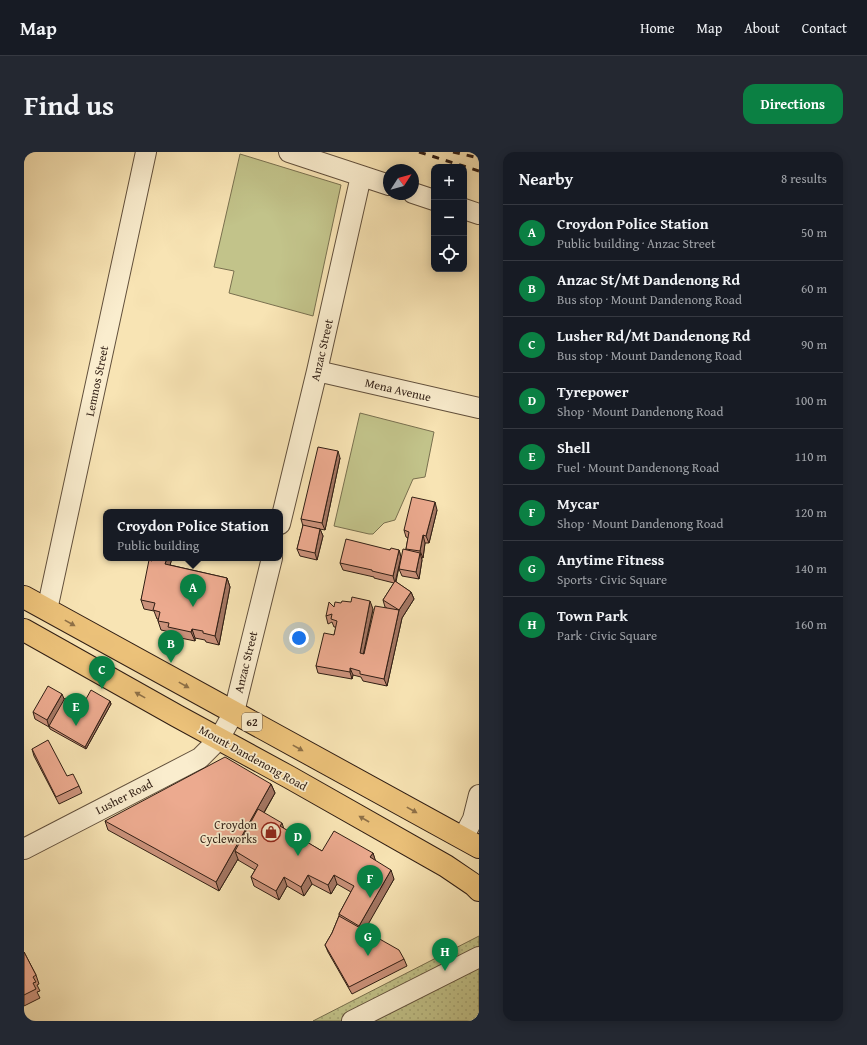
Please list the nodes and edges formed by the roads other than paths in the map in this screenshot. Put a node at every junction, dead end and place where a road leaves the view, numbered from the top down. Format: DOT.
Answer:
graph roads {
  1 [pos="146,152"];
  2 [pos="289,152"];
  3 [pos="361,176"];
  4 [pos="383,183"];
  5 [pos="419,195"];
  6 [pos="431,199"];
  7 [pos="467,210"];
  8 [pos="479,214"];
  9 [pos="317,371"];
  10 [pos="479,408"];
  11 [pos="283,512"];
  12 [pos="271,561"];
  13 [pos="24,597"];
  14 [pos="47,610"];
  15 [pos="24,630"];
  16 [pos="234,712"];
  17 [pos="219,739"];
  18 [pos="479,795"];
  19 [pos="471,843"];
  20 [pos="24,849"];
  21 [pos="477,885"];
  22 [pos="479,957"];
  23 [pos="352,1021"];
  1 -- 14 [label="street, Lemnos Street"];
  2 -- 3 [label="street"];
  3 -- 4 [label="street"];
  3 -- 9 [label="street, Anzac Street"];
  5 -- 6 [label="street"];
  7 -- 8 [label="street"];
  9 -- 10 [label="street, Mena Avenue"];
  9 -- 11 [label="street, Anzac Street"];
  12 -- 16 [label="street, Anzac Street"];
  13 -- 14 [label="main road, 62"];
  14 -- 16 [label="main road, 62, one-way"];
  17 -- 15 [label="main road, Mount Dandenong Road / 62, one-way"];
  16 -- 17 [label="street, Anzac Street"];
  16 -- 19 [label="main road, 62, one-way"];
  17 -- 20 [label="street, Lusher Road"];
  21 -- 17 [label="main road, Mount Dandenong Road / 62, one-way"];
  18 -- 19 [label="street"];
  22 -- 23 [label="street"];
}
